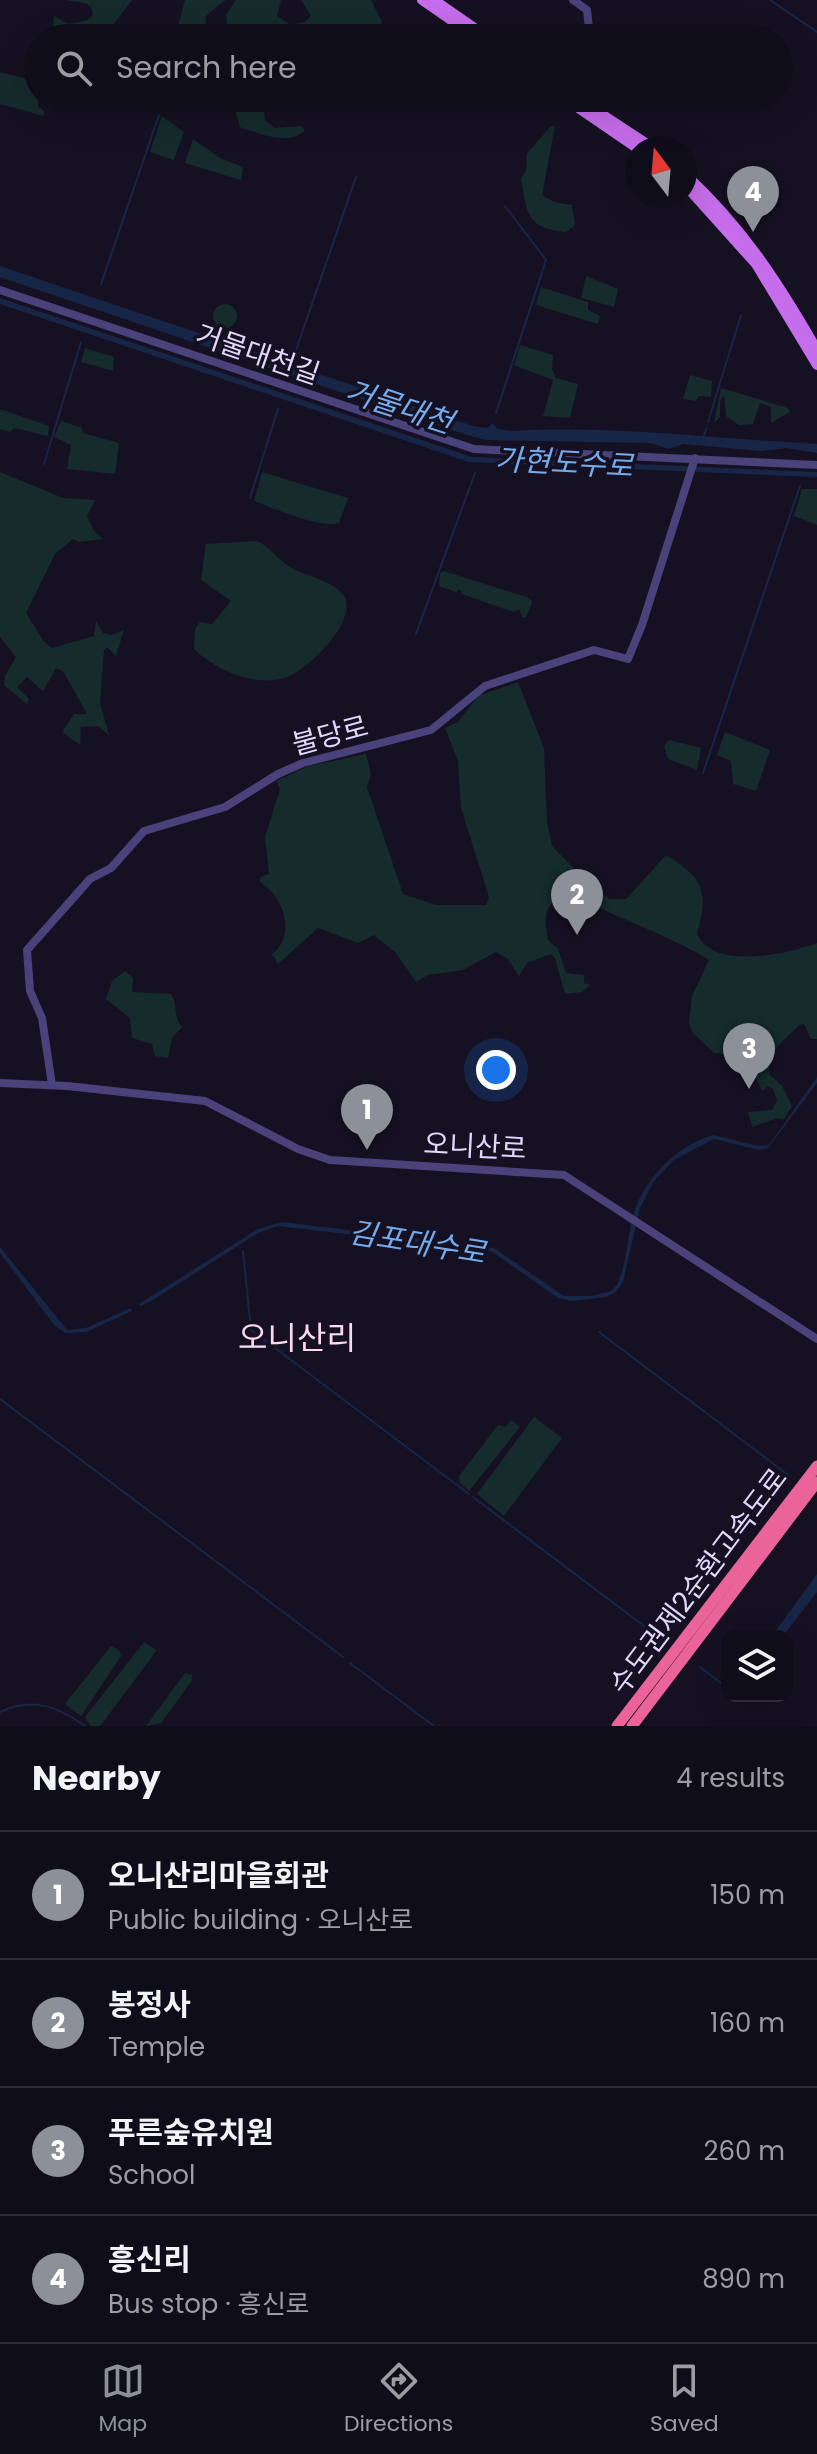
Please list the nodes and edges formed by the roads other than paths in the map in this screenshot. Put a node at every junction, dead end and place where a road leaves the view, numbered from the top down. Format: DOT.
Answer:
graph roads {
  1 [pos="422,0"];
  2 [pos="434,0"];
  3 [pos="573,0"];
  4 [pos="457,24"];
  5 [pos="469,24"];
  6 [pos="588,24"];
  7 [pos="584,112"];
  8 [pos="601,112"];
  9 [pos="636,136"];
  10 [pos="625,140"];
  11 [pos="697,186"];
  12 [pos="697,198"];
  13 [pos="0,290"];
  14 [pos="817,350"];
  15 [pos="817,365"];
  16 [pos="695,458"];
  17 [pos="817,465"];
  18 [pos="0,1083"];
  19 [pos="52,1085"];
  20 [pos="817,1339"];
  21 [pos="817,1466"];
  22 [pos="817,1482"];
  23 [pos="617,1726"];
  24 [pos="632,1726"];
  1 -- 4 [label="main road"];
  2 -- 5 [label="main road"];
  3 -- 6 [label="street"];
  7 -- 10 [label="main road"];
  8 -- 9 [label="main road"];
  11 -- 14 [label="main road"];
  12 -- 15 [label="main road"];
  13 -- 16 [label="street, 거물대천길"];
  16 -- 17 [label="street"];
  16 -- 19 [label="street, 불당로"];
  18 -- 19 [label="street, 오니산로"];
  19 -- 20 [label="street, 오니산로"];
  21 -- 23 [label="highway, 수도권제2순환고속도로"];
  22 -- 24 [label="highway, 수도권제2순환고속도로"];
}
